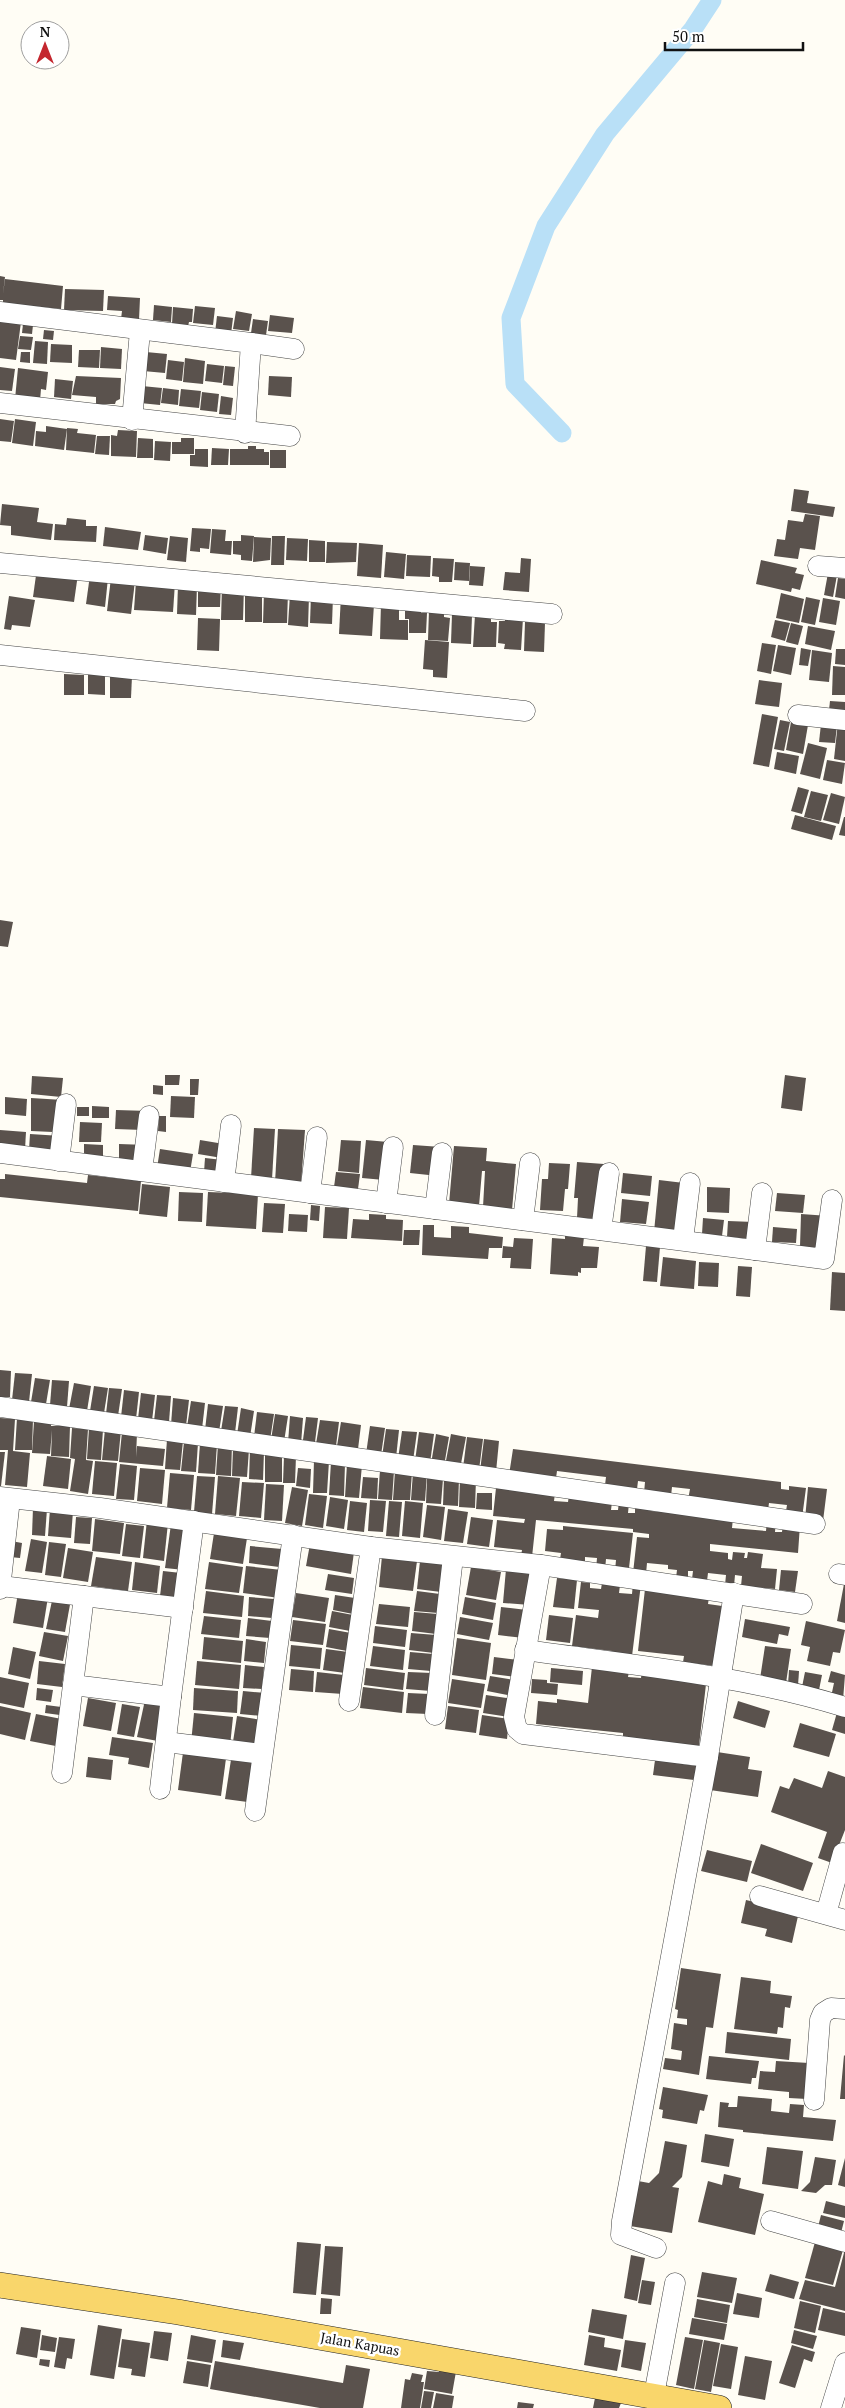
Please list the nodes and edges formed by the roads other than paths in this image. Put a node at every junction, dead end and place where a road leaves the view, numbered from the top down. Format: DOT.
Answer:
graph roads {
  1 [pos="0,312"];
  2 [pos="140,331"];
  3 [pos="251,343"];
  4 [pos="294,349"];
  5 [pos="0,404"];
  6 [pos="132,420"];
  7 [pos="245,432"];
  8 [pos="290,436"];
  9 [pos="0,563"];
  10 [pos="818,566"];
  11 [pos="845,568"];
  12 [pos="552,614"];
  13 [pos="0,655"];
  14 [pos="525,710"];
  15 [pos="798,715"];
  16 [pos="845,720"];
  17 [pos="66,1104"];
  18 [pos="149,1116"];
  19 [pos="231,1125"];
  20 [pos="317,1137"];
  21 [pos="393,1147"];
  22 [pos="0,1153"];
  23 [pos="442,1153"];
  24 [pos="59,1160"];
  25 [pos="530,1163"];
  26 [pos="142,1171"];
  27 [pos="609,1173"];
  28 [pos="224,1182"];
  29 [pos="690,1183"];
  30 [pos="310,1192"];
  31 [pos="762,1193"];
  32 [pos="832,1200"];
  33 [pos="386,1203"];
  34 [pos="435,1209"];
  35 [pos="523,1220"];
  36 [pos="601,1230"];
  37 [pos="683,1240"];
  38 [pos="755,1250"];
  39 [pos="0,1407"];
  40 [pos="5,1498"];
  41 [pos="194,1521"];
  42 [pos="815,1524"];
  43 [pos="293,1535"];
  44 [pos="371,1547"];
  45 [pos="453,1556"];
  46 [pos="541,1565"];
  47 [pos="0,1587"];
  48 [pos="734,1592"];
  49 [pos="84,1596"];
  50 [pos="802,1604"];
  51 [pos="183,1608"];
  52 [pos="525,1650"];
  53 [pos="721,1677"];
  54 [pos="73,1685"];
  55 [pos="171,1697"];
  56 [pos="349,1701"];
  57 [pos="845,1708"];
  58 [pos="435,1715"];
  59 [pos="166,1742"];
  60 [pos="262,1754"];
  61 [pos="708,1757"];
  62 [pos="62,1773"];
  63 [pos="160,1790"];
  64 [pos="255,1811"];
  65 [pos="843,1853"];
  66 [pos="760,1896"];
  67 [pos="826,1914"];
  68 [pos="845,1920"];
  69 [pos="845,2009"];
  70 [pos="814,2100"];
  71 [pos="771,2221"];
  72 [pos="845,2242"];
  73 [pos="656,2248"];
  74 [pos="675,2283"];
  75 [pos="0,2285"];
  76 [pos="845,2363"];
  77 [pos="643,2398"];
  78 [pos="719,2408"];
  79 [pos="831,2408"];
  1 -- 2 [label="street"];
  2 -- 3 [label="street"];
  2 -- 6 [label="street"];
  3 -- 4 [label="street"];
  3 -- 7 [label="street"];
  5 -- 6 [label="street"];
  6 -- 7 [label="street"];
  7 -- 8 [label="street"];
  9 -- 12 [label="street"];
  10 -- 11 [label="street"];
  13 -- 14 [label="street"];
  15 -- 16 [label="street"];
  17 -- 24 [label="street"];
  18 -- 26 [label="street"];
  19 -- 28 [label="street"];
  20 -- 30 [label="street"];
  21 -- 33 [label="street"];
  22 -- 24 [label="street"];
  23 -- 34 [label="street"];
  24 -- 26 [label="street"];
  25 -- 35 [label="street"];
  26 -- 28 [label="street"];
  27 -- 36 [label="street"];
  28 -- 30 [label="street"];
  29 -- 37 [label="street"];
  30 -- 33 [label="street"];
  31 -- 38 [label="street"];
  32 -- 38 [label="street"];
  33 -- 34 [label="street"];
  34 -- 35 [label="street"];
  35 -- 36 [label="street"];
  36 -- 37 [label="street"];
  37 -- 38 [label="street"];
  39 -- 42 [label="street"];
  40 -- 41 [label="street"];
  40 -- 47 [label="street"];
  41 -- 43 [label="street"];
  41 -- 51 [label="street"];
  43 -- 44 [label="street"];
  43 -- 60 [label="street"];
  44 -- 45 [label="street"];
  44 -- 56 [label="street"];
  45 -- 46 [label="street"];
  45 -- 58 [label="street"];
  46 -- 48 [label="street"];
  46 -- 52 [label="street"];
  47 -- 49 [label="street"];
  48 -- 50 [label="street"];
  48 -- 53 [label="street"];
  49 -- 51 [label="street"];
  49 -- 54 [label="street"];
  51 -- 55 [label="street"];
  52 -- 53 [label="street"];
  52 -- 61 [label="street"];
  53 -- 57 [label="street"];
  53 -- 61 [label="street"];
  54 -- 55 [label="street"];
  54 -- 62 [label="street"];
  55 -- 59 [label="street"];
  59 -- 60 [label="street"];
  59 -- 63 [label="street"];
  60 -- 64 [label="street"];
  61 -- 73 [label="street"];
  65 -- 67 [label="street"];
  66 -- 67 [label="street"];
  67 -- 68 [label="street"];
  69 -- 70 [label="street"];
  71 -- 72 [label="street"];
  74 -- 77 [label="street"];
  75 -- 77 [label="main road, Jalan Kapuas"];
  76 -- 79 [label="street"];
  77 -- 78 [label="main road, Jalan Kapuas"];
}
